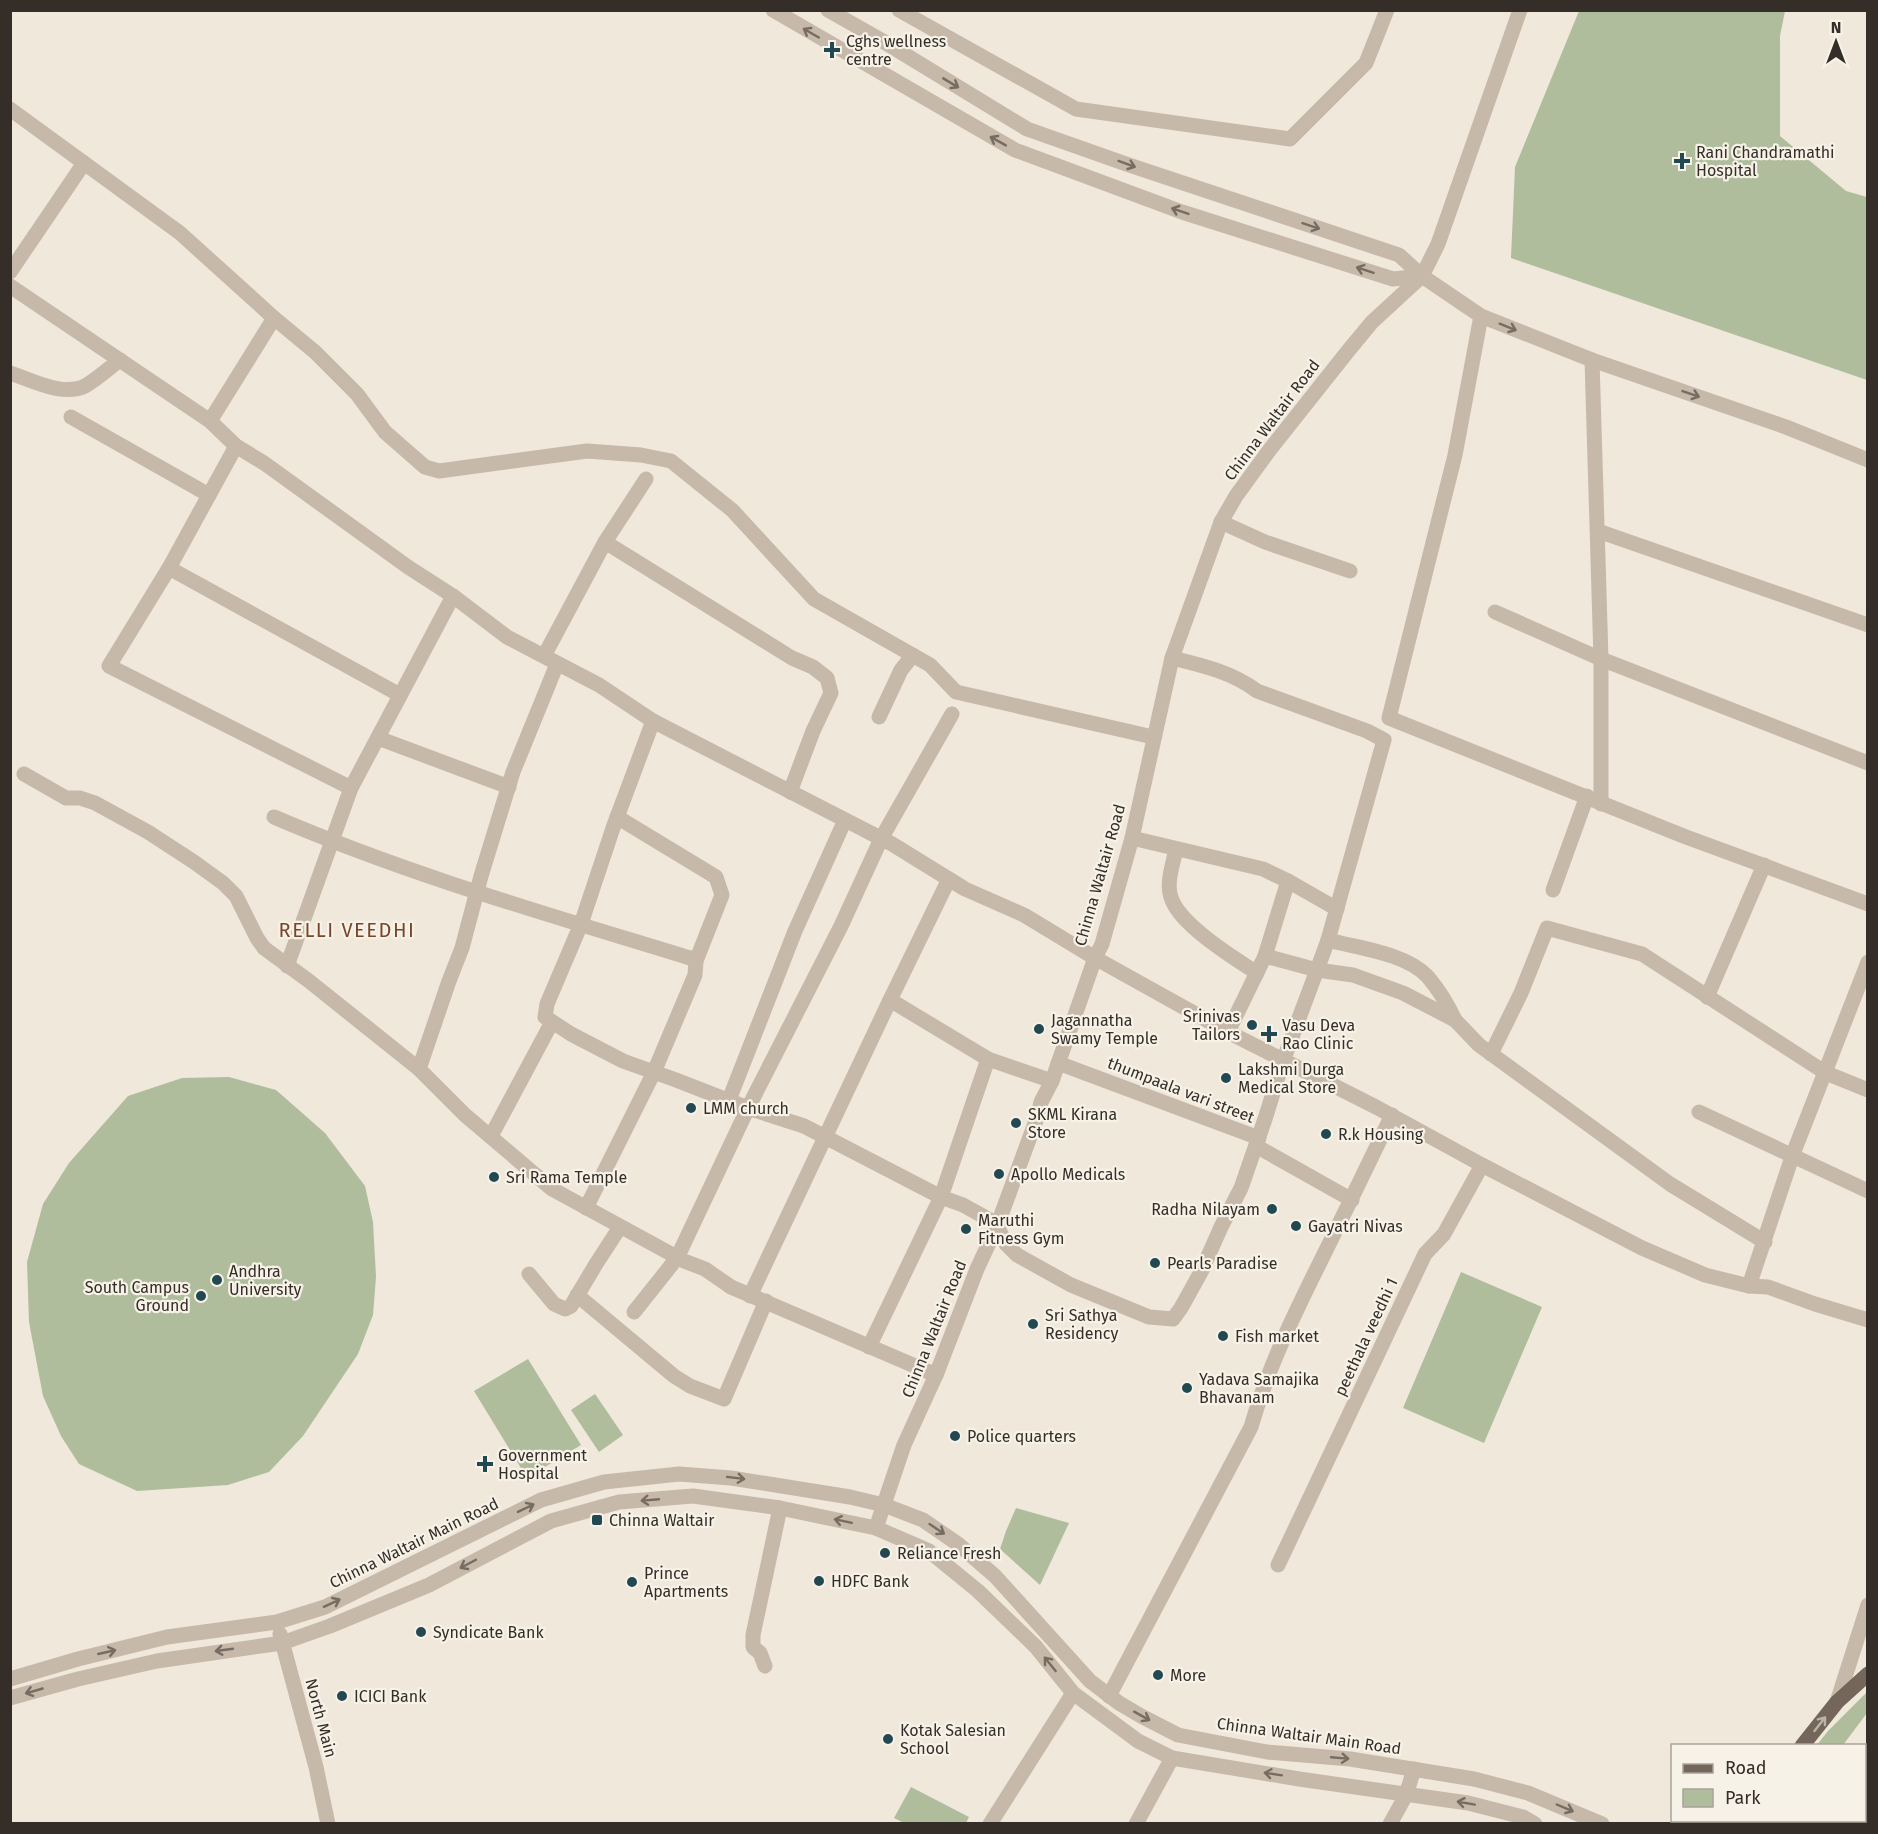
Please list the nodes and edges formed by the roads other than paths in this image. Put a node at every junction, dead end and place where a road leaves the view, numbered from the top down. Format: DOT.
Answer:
graph roads {
  1 [pos="773,10"];
  2 [pos="828,10"];
  3 [pos="899,10"];
  4 [pos="1387,10"];
  5 [pos="1520,10"];
  6 [pos="10,109"];
  7 [pos="84,162"];
  8 [pos="10,272"];
  9 [pos="1422,276"];
  10 [pos="10,286"];
  11 [pos="1481,316"];
  12 [pos="274,318"];
  13 [pos="120,360"];
  14 [pos="1592,360"];
  15 [pos="10,373"];
  16 [pos="71,417"];
  17 [pos="210,421"];
  18 [pos="236,446"];
  19 [pos="1868,460"];
  20 [pos="646,479"];
  21 [pos="209,495"];
  22 [pos="1221,522"];
  23 [pos="1598,531"];
  24 [pos="605,542"];
  25 [pos="169,568"];
  26 [pos="1350,571"];
  27 [pos="453,596"];
  28 [pos="1495,612"];
  29 [pos="1868,625"];
  30 [pos="913,655"];
  31 [pos="1172,657"];
  32 [pos="1601,659"];
  33 [pos="551,660"];
  34 [pos="400,695"];
  35 [pos="952,714"];
  36 [pos="879,717"];
  37 [pos="1389,718"];
  38 [pos="653,721"];
  39 [pos="1154,737"];
  40 [pos="378,738"];
  41 [pos="1384,740"];
  42 [pos="1868,763"];
  43 [pos="24,774"];
  44 [pos="509,787"];
  45 [pos="351,789"];
  46 [pos="790,792"];
  47 [pos="1587,796"];
  48 [pos="1601,804"];
  49 [pos="274,817"];
  50 [pos="617,817"];
  51 [pos="845,820"];
  52 [pos="1131,838"];
  53 [pos="882,839"];
  54 [pos="332,842"];
  55 [pos="1176,849"];
  56 [pos="1764,865"];
  57 [pos="949,879"];
  58 [pos="1288,881"];
  59 [pos="1553,890"];
  60 [pos="477,892"];
  61 [pos="1868,904"];
  62 [pos="1337,909"];
  63 [pos="581,924"];
  64 [pos="1328,940"];
  65 [pos="1265,956"];
  66 [pos="1095,958"];
  67 [pos="696,961"];
  68 [pos="1868,962"];
  69 [pos="287,966"];
  70 [pos="1317,970"];
  71 [pos="1257,973"];
  72 [pos="1707,997"];
  73 [pos="891,1000"];
  74 [pos="1455,1020"];
  75 [pos="552,1022"];
  76 [pos="1228,1032"];
  77 [pos="1491,1054"];
  78 [pos="988,1059"];
  79 [pos="1283,1061"];
  80 [pos="1058,1063"];
  81 [pos="419,1069"];
  82 [pos="654,1072"];
  83 [pos="1826,1073"];
  84 [pos="1052,1081"];
  85 [pos="1868,1090"];
  86 [pos="729,1100"];
  87 [pos="748,1108"];
  88 [pos="1700,1112"];
  89 [pos="1392,1115"];
  90 [pos="491,1136"];
  91 [pos="826,1137"];
  92 [pos="1257,1142"];
  93 [pos="1793,1154"];
  94 [pos="1482,1165"];
  95 [pos="1868,1191"];
  96 [pos="942,1197"];
  97 [pos="1352,1200"];
  98 [pos="586,1208"];
  99 [pos="997,1226"];
  100 [pos="620,1227"];
  101 [pos="1765,1242"];
  102 [pos="677,1258"];
  103 [pos="529,1274"];
  104 [pos="1749,1286"];
  105 [pos="577,1295"];
  106 [pos="750,1296"];
  107 [pos="766,1301"];
  108 [pos="634,1312"];
  109 [pos="1868,1320"];
  110 [pos="869,1347"];
  111 [pos="936,1375"];
  112 [pos="884,1506"];
  113 [pos="780,1508"];
  114 [pos="876,1528"];
  115 [pos="1278,1564"];
  116 [pos="1868,1605"];
  117 [pos="277,1622"];
  118 [pos="282,1642"];
  119 [pos="765,1666"];
  120 [pos="1868,1674"];
  121 [pos="10,1679"];
  122 [pos="1072,1693"];
  123 [pos="1109,1696"];
  124 [pos="10,1698"];
  125 [pos="1837,1702"];
  126 [pos="1804,1744"];
  127 [pos="1172,1758"];
  128 [pos="1414,1769"];
  129 [pos="1406,1795"];
  130 [pos="328,1824"];
  131 [pos="990,1824"];
  132 [pos="1136,1824"];
  133 [pos="1390,1824"];
  134 [pos="1535,1824"];
  135 [pos="1602,1824"];
  9 -- 1 [label="street, one-way"];
  2 -- 9 [label="street, one-way"];
  3 -- 4 [label="street"];
  5 -- 9 [label="street"];
  6 -- 7 [label="street"];
  7 -- 8 [label="street"];
  7 -- 12 [label="street"];
  9 -- 11 [label="street"];
  9 -- 22 [label="street, Chinna Waltair Road"];
  10 -- 13 [label="street"];
  11 -- 14 [label="street, one-way"];
  11 -- 37 [label="street"];
  12 -- 17 [label="street"];
  12 -- 30 [label="street"];
  13 -- 15 [label="street"];
  13 -- 17 [label="street"];
  14 -- 19 [label="street, one-way"];
  14 -- 23 [label="street"];
  16 -- 21 [label="street"];
  17 -- 18 [label="street"];
  18 -- 21 [label="street"];
  18 -- 27 [label="street"];
  20 -- 24 [label="street"];
  21 -- 25 [label="street"];
  22 -- 26 [label="street"];
  22 -- 31 [label="street, Chinna Waltair Road"];
  23 -- 29 [label="street"];
  23 -- 32 [label="street"];
  24 -- 33 [label="street"];
  24 -- 46 [label="street"];
  25 -- 34 [label="street"];
  25 -- 45 [label="street"];
  27 -- 33 [label="street"];
  27 -- 34 [label="street"];
  28 -- 32 [label="street"];
  30 -- 36 [label="street"];
  30 -- 39 [label="street"];
  31 -- 39 [label="street, Chinna Waltair Road"];
  31 -- 41 [label="street"];
  32 -- 42 [label="street"];
  32 -- 48 [label="street"];
  33 -- 38 [label="street"];
  33 -- 44 [label="street"];
  34 -- 40 [label="street"];
  35 -- 53 [label="street"];
  37 -- 41 [label="street"];
  37 -- 47 [label="street"];
  38 -- 46 [label="street"];
  38 -- 50 [label="street"];
  39 -- 52 [label="street, Chinna Waltair Road"];
  40 -- 44 [label="street"];
  40 -- 45 [label="street"];
  41 -- 62 [label="street"];
  43 -- 69 [label="street"];
  44 -- 60 [label="street"];
  45 -- 54 [label="street"];
  46 -- 51 [label="street"];
  47 -- 48 [label="street"];
  47 -- 59 [label="street"];
  48 -- 56 [label="street"];
  49 -- 54 [label="street"];
  50 -- 63 [label="street"];
  50 -- 67 [label="street"];
  51 -- 53 [label="street"];
  51 -- 86 [label="street"];
  52 -- 55 [label="street"];
  52 -- 66 [label="street, Chinna Waltair Road"];
  53 -- 57 [label="street"];
  53 -- 87 [label="street"];
  54 -- 60 [label="street"];
  54 -- 69 [label="street"];
  55 -- 58 [label="street"];
  55 -- 71 [label="street"];
  56 -- 61 [label="street"];
  56 -- 72 [label="street"];
  57 -- 66 [label="street"];
  57 -- 73 [label="street"];
  58 -- 62 [label="street"];
  58 -- 65 [label="street"];
  60 -- 63 [label="street"];
  60 -- 81 [label="street"];
  62 -- 64 [label="street"];
  63 -- 67 [label="street"];
  63 -- 75 [label="street"];
  64 -- 70 [label="street"];
  64 -- 74 [label="street"];
  65 -- 70 [label="street"];
  65 -- 71 [label="street"];
  66 -- 76 [label="street"];
  66 -- 80 [label="street, Chinna Waltair Road"];
  67 -- 82 [label="street"];
  68 -- 83 [label="street"];
  69 -- 81 [label="street"];
  70 -- 74 [label="street"];
  70 -- 79 [label="street"];
  71 -- 76 [label="street"];
  72 -- 77 [label="street"];
  72 -- 83 [label="street"];
  73 -- 78 [label="street"];
  73 -- 91 [label="street"];
  74 -- 77 [label="street"];
  75 -- 82 [label="street"];
  75 -- 90 [label="street"];
  76 -- 79 [label="street"];
  77 -- 101 [label="street"];
  78 -- 84 [label="street"];
  78 -- 96 [label="street"];
  79 -- 89 [label="street"];
  79 -- 92 [label="street"];
  80 -- 84 [label="street, Chinna Waltair Road"];
  80 -- 92 [label="street, thumpaala vari street"];
  81 -- 90 [label="street"];
  82 -- 86 [label="street"];
  82 -- 98 [label="street"];
  83 -- 85 [label="street"];
  83 -- 93 [label="street"];
  84 -- 99 [label="street, Chinna Waltair Road"];
  86 -- 87 [label="street"];
  87 -- 91 [label="street"];
  87 -- 102 [label="street"];
  88 -- 93 [label="street"];
  89 -- 94 [label="street"];
  89 -- 97 [label="street"];
  90 -- 98 [label="street"];
  91 -- 96 [label="street"];
  91 -- 106 [label="street"];
  92 -- 97 [label="street, thumpaala vari street"];
  92 -- 99 [label="street"];
  93 -- 95 [label="street"];
  93 -- 101 [label="street"];
  94 -- 104 [label="street"];
  94 -- 115 [label="street, peethala veedhi 1"];
  96 -- 99 [label="street"];
  96 -- 110 [label="street"];
  97 -- 123 [label="street"];
  98 -- 100 [label="street"];
  99 -- 111 [label="street, Chinna Waltair Road"];
  100 -- 102 [label="street"];
  100 -- 105 [label="street"];
  101 -- 104 [label="street"];
  102 -- 106 [label="street"];
  102 -- 108 [label="street"];
  103 -- 105 [label="street"];
  104 -- 109 [label="street"];
  105 -- 107 [label="street"];
  106 -- 107 [label="street"];
  107 -- 110 [label="street"];
  110 -- 111 [label="street"];
  111 -- 112 [label="street, Chinna Waltair Road"];
  112 -- 114 [label="street, Chinna Waltair Road"];
  117 -- 112 [label="street, Chinna Waltair Main Road, one-way"];
  112 -- 123 [label="street, Chinna Waltair Main Road, one-way"];
  114 -- 113 [label="street, one-way"];
  113 -- 118 [label="street, one-way"];
  113 -- 119 [label="street"];
  122 -- 114 [label="street, one-way"];
  116 -- 125 [label="street"];
  117 -- 118 [label="street, North Main"];
  121 -- 117 [label="street, Chinna Waltair Main Road, one-way"];
  118 -- 124 [label="street, one-way"];
  118 -- 130 [label="street, North Main"];
  120 -- 125 [label="main road"];
  122 -- 127 [label="street"];
  122 -- 131 [label="street"];
  123 -- 128 [label="street, Chinna Waltair Main Road, one-way"];
  126 -- 125 [label="main road, one-way"];
  129 -- 127 [label="street, one-way"];
  127 -- 132 [label="street"];
  128 -- 129 [label="street"];
  128 -- 135 [label="street, Chinna Waltair Main Road, one-way"];
  129 -- 133 [label="street"];
  134 -- 129 [label="street, one-way"];
}
